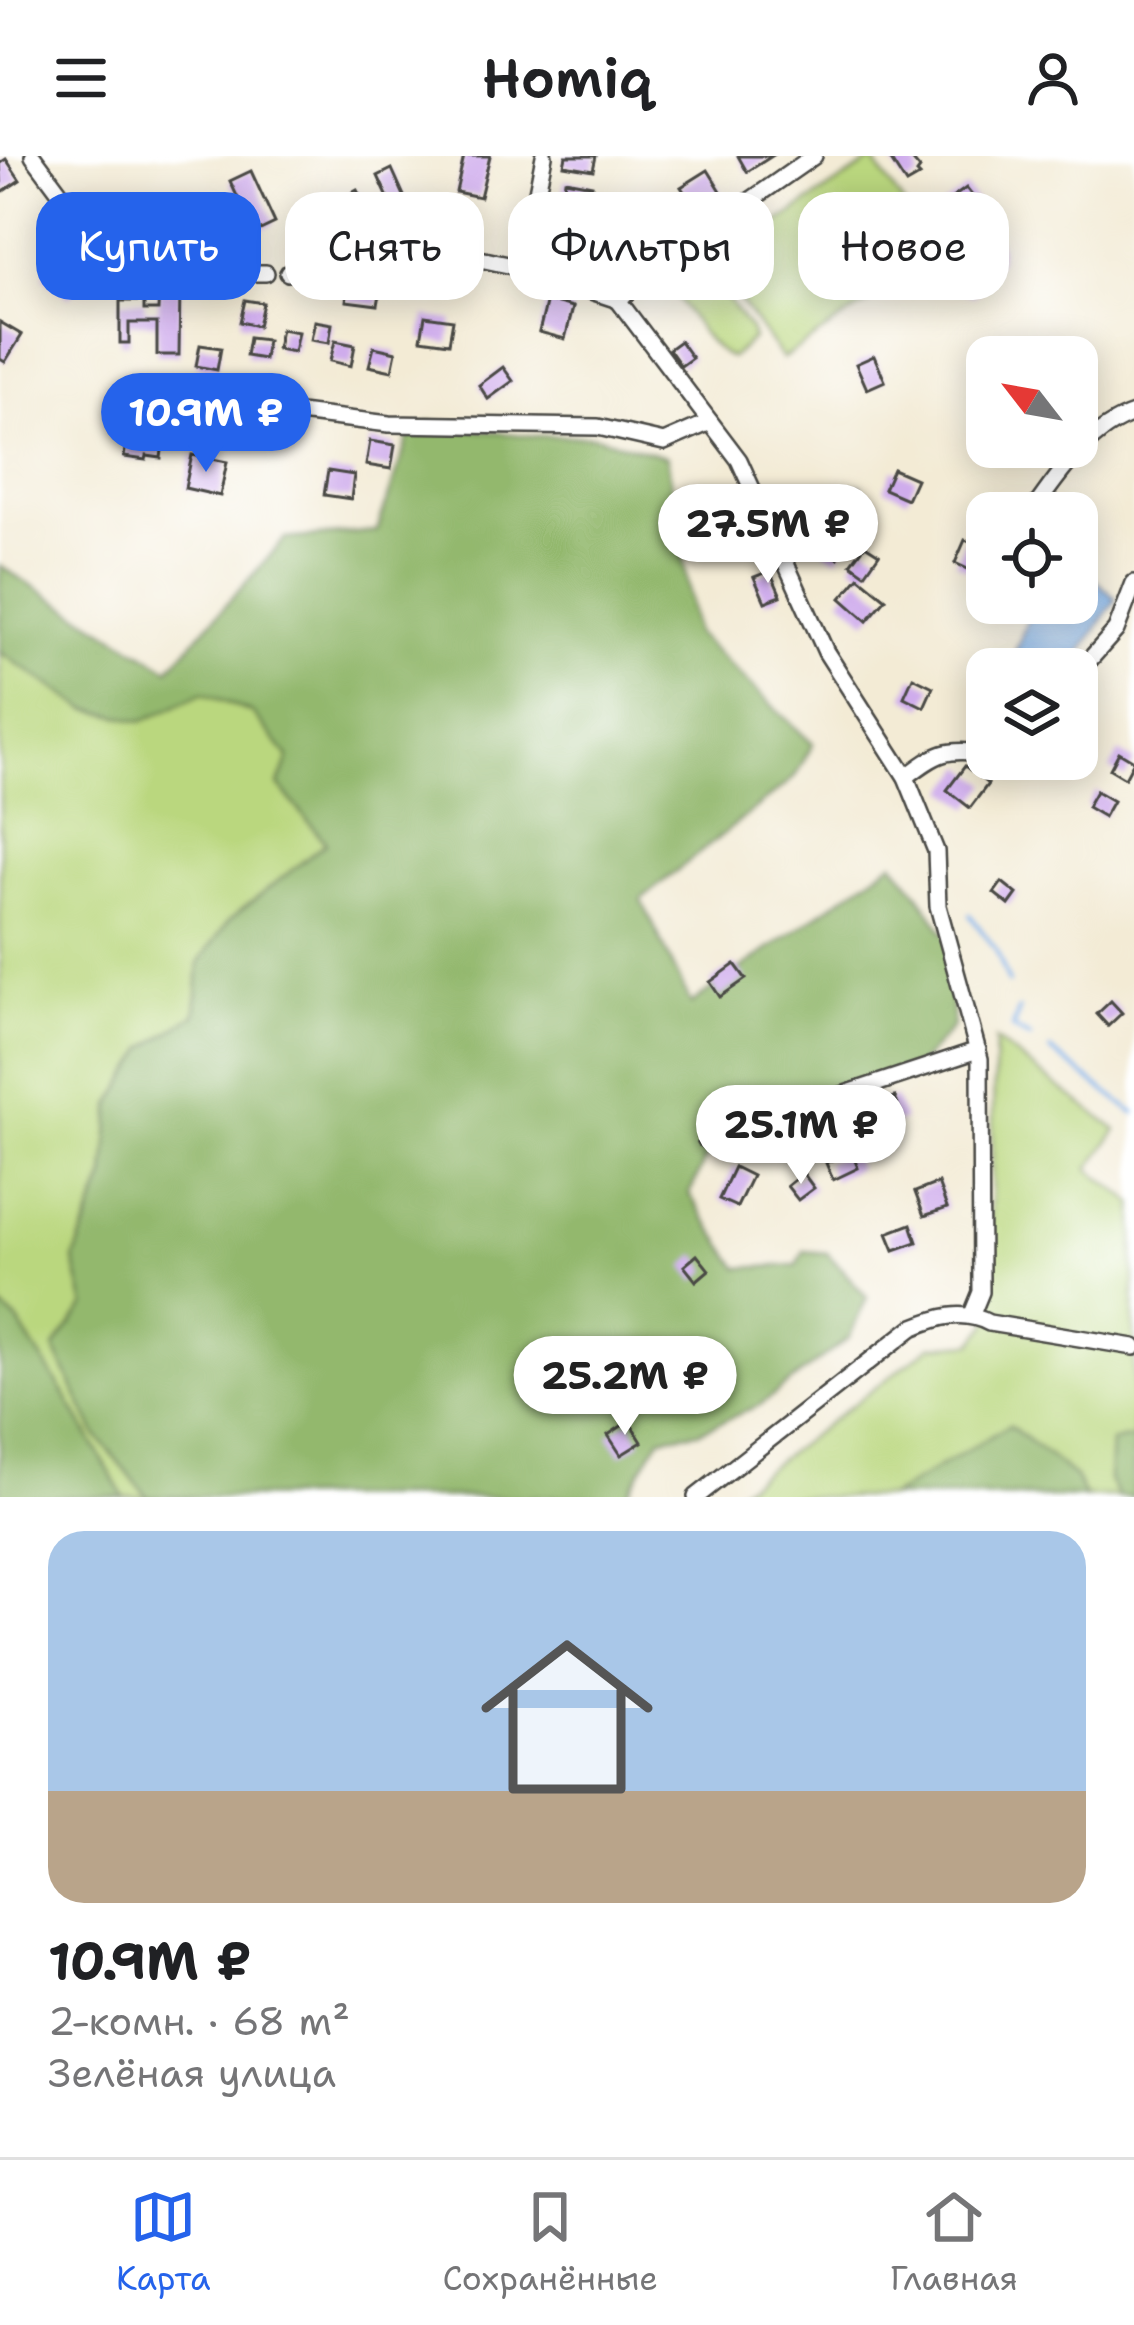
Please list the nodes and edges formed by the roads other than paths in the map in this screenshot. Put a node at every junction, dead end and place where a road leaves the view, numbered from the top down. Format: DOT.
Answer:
graph roads {
  1 [pos="33,156"];
  2 [pos="544,156"];
  3 [pos="814,156"];
  4 [pos="537,192"];
  5 [pos="762,192"];
  6 [pos="266,273"];
  7 [pos="618,300"];
  8 [pos="193,400"];
  9 [pos="1134,414"];
  10 [pos="710,422"];
  11 [pos="1046,492"];
  12 [pos="1134,583"];
  13 [pos="1098,650"];
  14 [pos="966,750"];
  15 [pos="906,777"];
  16 [pos="978,1050"];
  17 [pos="706,1140"];
  18 [pos="972,1314"];
  19 [pos="1134,1347"];
  20 [pos="696,1497"];
  1 -- 6 [label="street"];
  2 -- 4 [label="street"];
  3 -- 5 [label="street"];
  7 -- 10 [label="street"];
  8 -- 10 [label="street"];
  9 -- 11 [label="street"];
  10 -- 15 [label="street"];
  12 -- 13 [label="street"];
  14 -- 15 [label="street"];
  15 -- 16 [label="street"];
  16 -- 17 [label="street"];
  16 -- 18 [label="street"];
  18 -- 19 [label="street"];
  18 -- 20 [label="street"];
}
